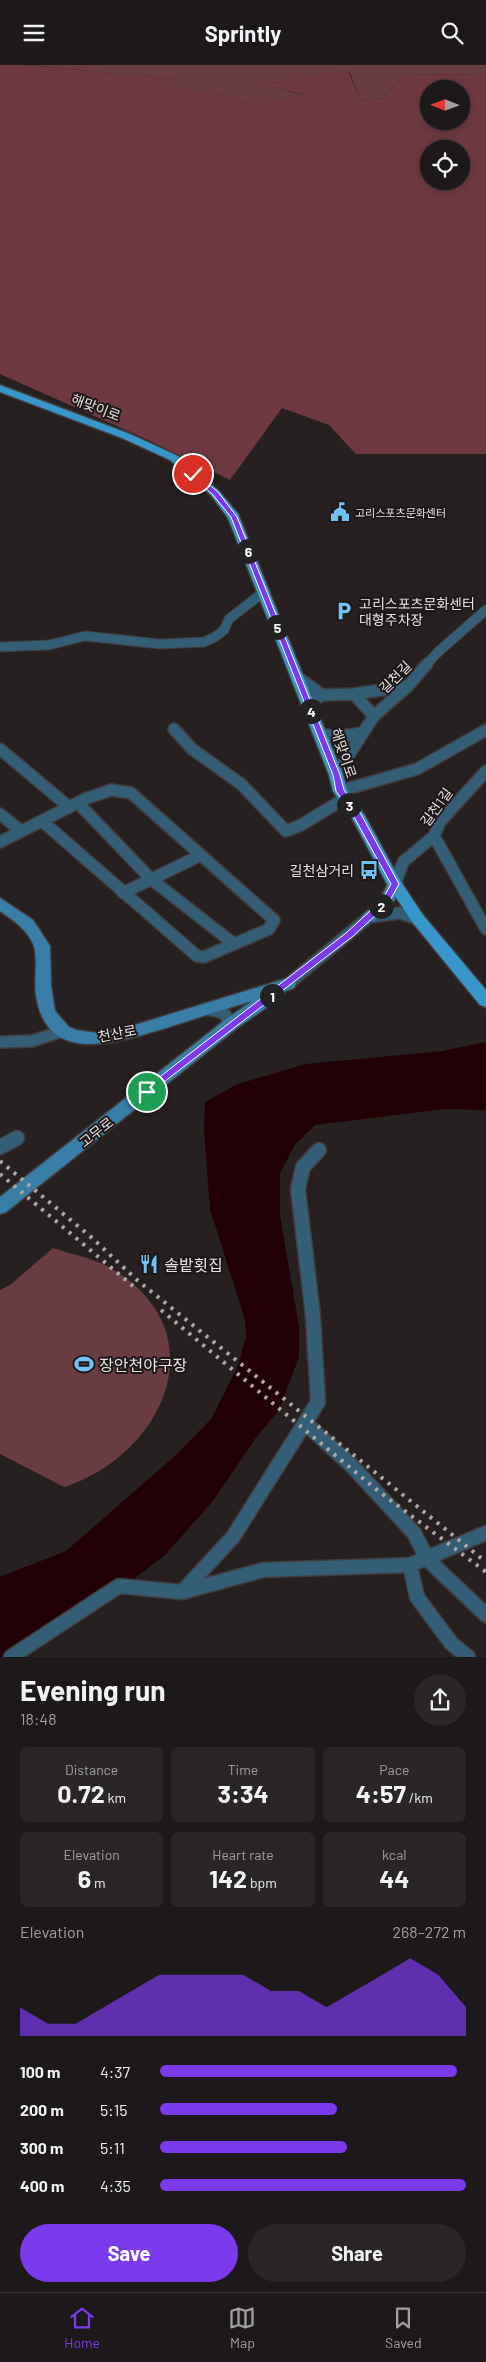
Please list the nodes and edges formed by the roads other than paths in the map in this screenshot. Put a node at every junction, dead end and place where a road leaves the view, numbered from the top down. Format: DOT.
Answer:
graph roads {
  1 [pos="0,388"];
  2 [pos="265,591"];
  3 [pos="486,610"];
  4 [pos="0,647"];
  5 [pos="296,676"];
  6 [pos="408,686"];
  7 [pos="354,694"];
  8 [pos="322,695"];
  9 [pos="309,704"];
  10 [pos="374,716"];
  11 [pos="174,729"];
  12 [pos="486,730"];
  13 [pos="320,733"];
  14 [pos="361,733"];
  15 [pos="0,749"];
  16 [pos="486,771"];
  17 [pos="336,775"];
  18 [pos="342,795"];
  19 [pos="73,805"];
  20 [pos="0,814"];
  21 [pos="42,821"];
  22 [pos="21,831"];
  23 [pos="434,836"];
  24 [pos="0,842"];
  25 [pos="199,856"];
  26 [pos="150,879"];
  27 [pos="395,884"];
  28 [pos="122,893"];
  29 [pos="0,903"];
  30 [pos="369,917"];
  31 [pos="418,919"];
  32 [pos="486,929"];
  33 [pos="234,944"];
  34 [pos="288,984"];
  35 [pos="486,1001"];
  36 [pos="206,1009"];
  37 [pos="232,1024"];
  38 [pos="63,1031"];
  39 [pos="3,1045"];
  40 [pos="17,1138"];
  41 [pos="0,1147"];
  42 [pos="319,1150"];
  43 [pos="0,1207"];
  44 [pos="306,1424"];
  45 [pos="486,1533"];
  46 [pos="427,1559"];
  47 [pos="410,1565"];
  48 [pos="182,1592"];
  49 [pos="486,1615"];
  50 [pos="11,1657"];
  51 [pos="468,1657"];
  1 -- 2 [label="main road, 해맞이로"];
  2 -- 4 [label="street"];
  2 -- 5 [label="main road, 해맞이로"];
  3 -- 6 [label="street, 길천길"];
  5 -- 8 [label="street"];
  5 -- 9 [label="main road, 해맞이로"];
  6 -- 7 [label="street"];
  6 -- 10 [label="street, 길천길"];
  7 -- 8 [label="street"];
  7 -- 10 [label="street"];
  8 -- 9 [label="street"];
  9 -- 13 [label="main road, 해맞이로"];
  10 -- 14 [label="street, 길천길"];
  11 -- 18 [label="street"];
  12 -- 18 [label="street"];
  13 -- 14 [label="street"];
  13 -- 17 [label="main road, 해맞이로"];
  14 -- 17 [label="street, 길천길"];
  15 -- 19 [label="street"];
  16 -- 23 [label="street, 길천1길"];
  17 -- 18 [label="main road, 해맞이로"];
  18 -- 27 [label="main road, 해맞이로"];
  19 -- 21 [label="street"];
  19 -- 25 [label="street"];
  19 -- 26 [label="street"];
  20 -- 22 [label="street"];
  21 -- 22 [label="street"];
  21 -- 28 [label="street"];
  22 -- 24 [label="street"];
  23 -- 27 [label="street, 길천1길"];
  23 -- 32 [label="street"];
  25 -- 26 [label="street"];
  25 -- 33 [label="street"];
  26 -- 28 [label="street"];
  26 -- 33 [label="street"];
  27 -- 30 [label="street"];
  27 -- 31 [label="main road, 해맞이로"];
  28 -- 33 [label="street"];
  29 -- 38 [label="street"];
  30 -- 31 [label="street"];
  30 -- 34 [label="street"];
  31 -- 35 [label="main road, 해맞이로"];
  34 -- 36 [label="street, 천산로"];
  34 -- 37 [label="street, 고무로"];
  36 -- 37 [label="street"];
  36 -- 38 [label="street, 천산로"];
  37 -- 43 [label="street, 고무로"];
  38 -- 39 [label="street"];
  40 -- 41 [label="street"];
  42 -- 44 [label="street"];
  44 -- 46 [label="street"];
  44 -- 48 [label="street"];
  45 -- 46 [label="street"];
  46 -- 47 [label="street"];
  46 -- 49 [label="street"];
  47 -- 48 [label="street"];
  47 -- 51 [label="street"];
  48 -- 50 [label="street"];
}
